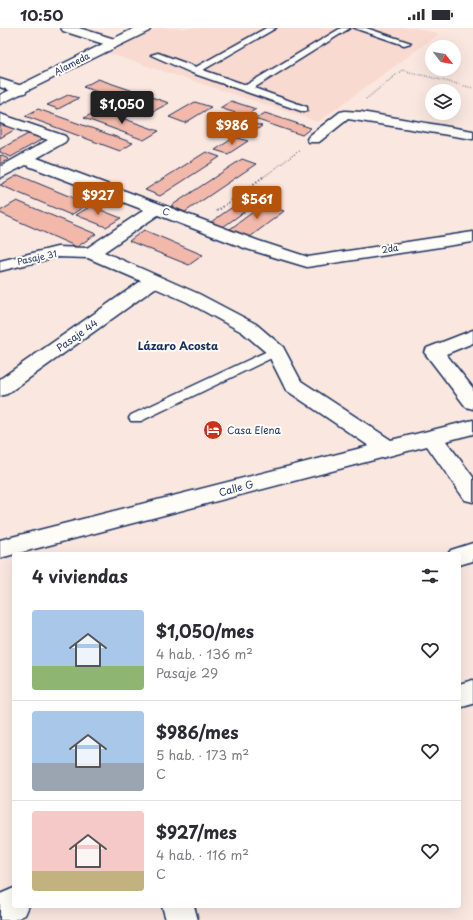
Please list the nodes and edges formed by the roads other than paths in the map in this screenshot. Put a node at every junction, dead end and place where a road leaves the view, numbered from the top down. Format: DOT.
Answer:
graph roads {
  1 [pos="66,28"];
  2 [pos="145,28"];
  3 [pos="272,28"];
  4 [pos="346,28"];
  5 [pos="358,28"];
  6 [pos="114,43"];
  7 [pos="407,43"];
  8 [pos="155,55"];
  9 [pos="195,71"];
  10 [pos="0,83"];
  11 [pos="246,89"];
  12 [pos="20,90"];
  13 [pos="0,100"];
  14 [pos="304,109"];
  15 [pos="0,118"];
  16 [pos="473,122"];
  17 [pos="467,134"];
  18 [pos="314,139"];
  19 [pos="25,159"];
  20 [pos="0,173"];
  21 [pos="156,209"];
  22 [pos="473,236"];
  23 [pos="91,254"];
  24 [pos="307,262"];
  25 [pos="0,266"];
  26 [pos="153,281"];
  27 [pos="473,336"];
  28 [pos="276,351"];
  29 [pos="0,389"];
  30 [pos="473,402"];
  31 [pos="136,418"];
  32 [pos="473,428"];
  33 [pos="432,436"];
  34 [pos="387,448"];
  35 [pos="473,494"];
  36 [pos="39,547"];
  37 [pos="0,549"];
  38 [pos="473,552"];
  39 [pos="461,555"];
  40 [pos="473,692"];
  41 [pos="461,695"];
  42 [pos="12,905"];
  43 [pos="179,908"];
  44 [pos="0,910"];
  45 [pos="182,920"];
  1 -- 6 [label="street"];
  2 -- 6 [label="street, Alameda"];
  3 -- 9 [label="lane"];
  4 -- 11 [label="lane"];
  5 -- 7 [label="lane"];
  6 -- 12 [label="street, Alameda"];
  8 -- 9 [label="lane"];
  9 -- 11 [label="lane"];
  10 -- 12 [label="street"];
  11 -- 14 [label="lane"];
  12 -- 13 [label="street, Alameda"];
  15 -- 19 [label="street"];
  16 -- 17 [label="street"];
  17 -- 18 [label="street"];
  19 -- 20 [label="street"];
  19 -- 21 [label="street, C"];
  21 -- 23 [label="street"];
  21 -- 24 [label="street, C"];
  22 -- 24 [label="street, 2da"];
  23 -- 25 [label="street, Pasaje 31"];
  23 -- 26 [label="street"];
  26 -- 28 [label="street"];
  26 -- 29 [label="street, Pasaje 44"];
  27 -- 30 [label="street"];
  28 -- 31 [label="lane"];
  28 -- 34 [label="street"];
  32 -- 33 [label="street, Calle G"];
  33 -- 34 [label="street, Calle G"];
  33 -- 35 [label="street"];
  34 -- 36 [label="street, Calle G"];
  36 -- 37 [label="street, Calle G"];
  38 -- 39 [label="street"];
  40 -- 41 [label="street"];
  42 -- 44 [label="street"];
  43 -- 45 [label="street"];
}
